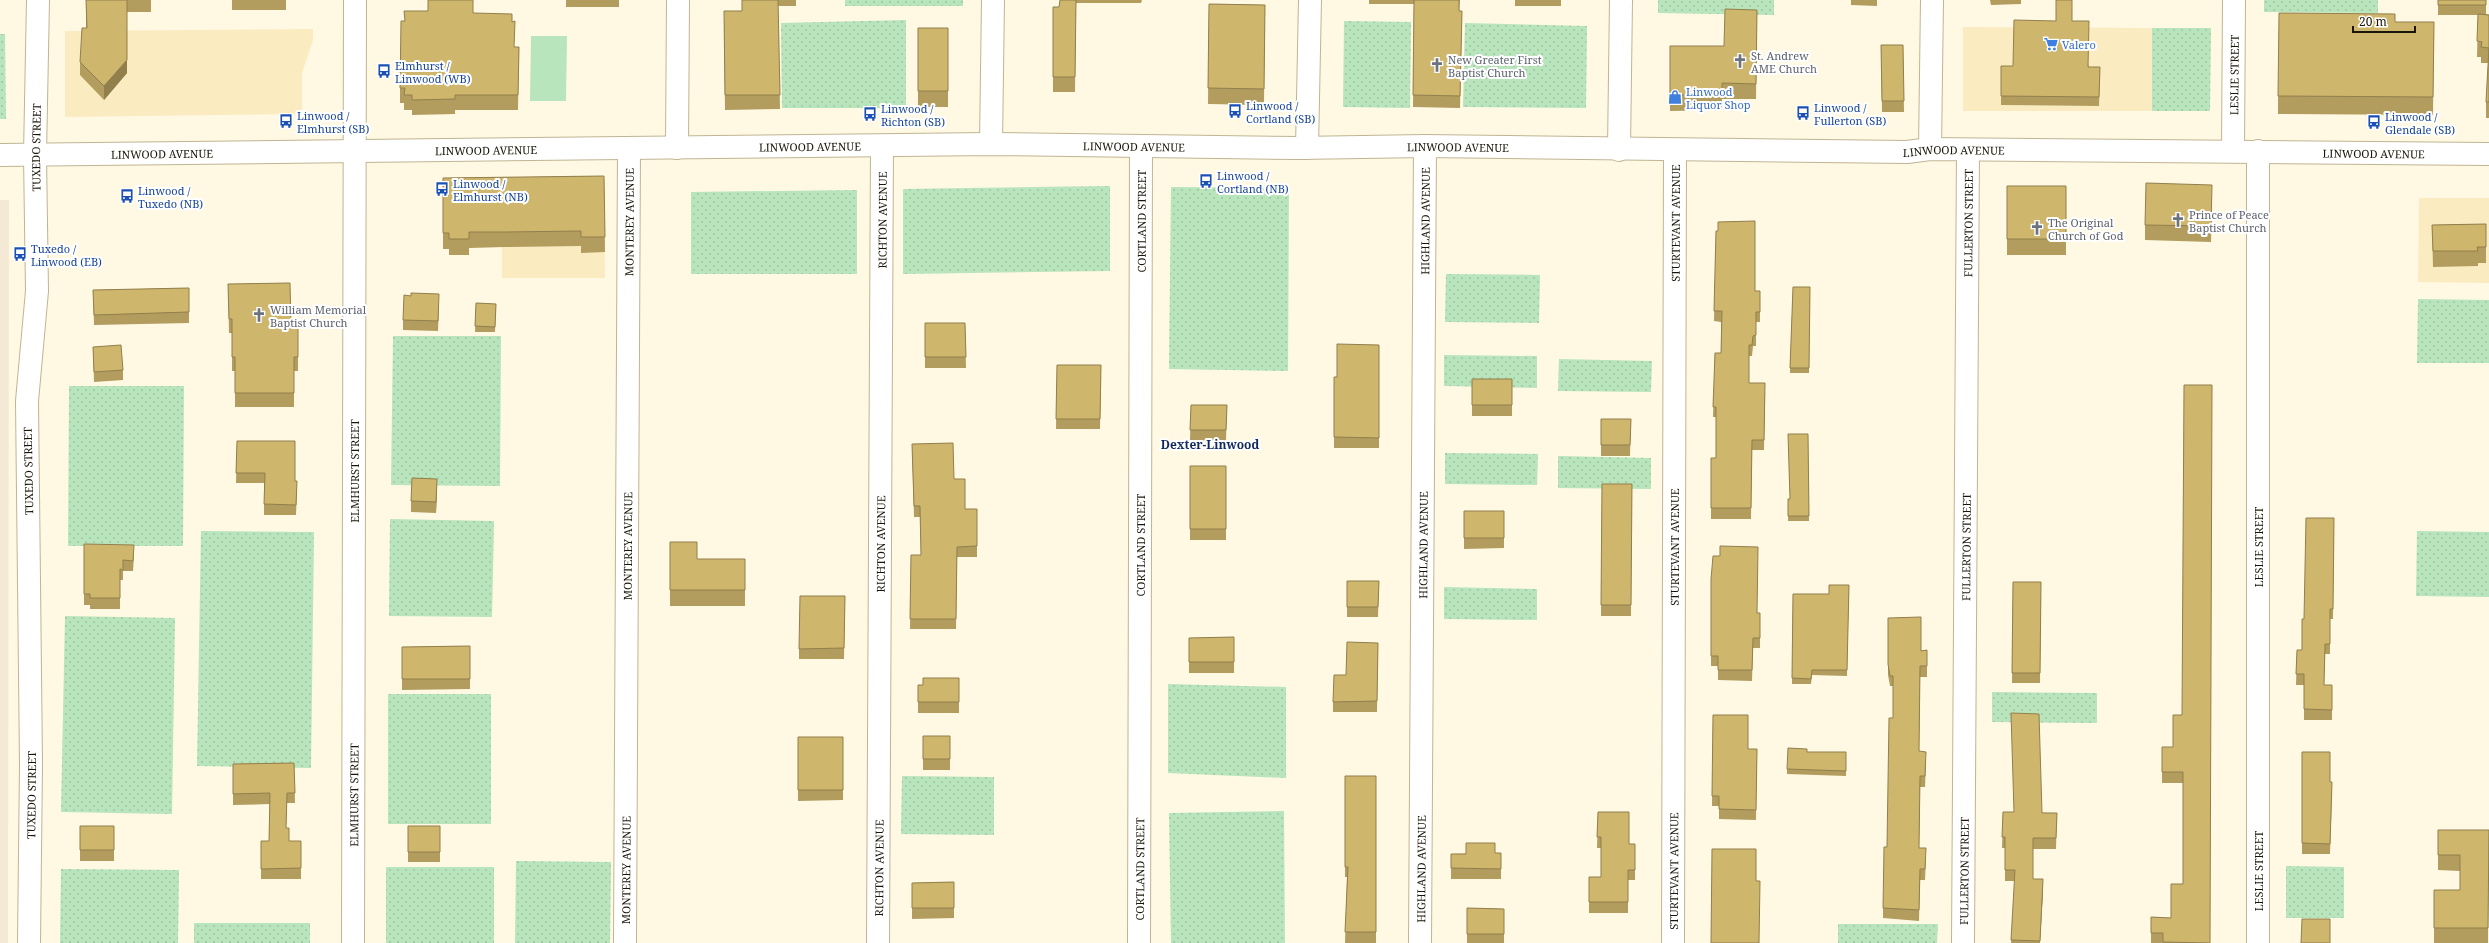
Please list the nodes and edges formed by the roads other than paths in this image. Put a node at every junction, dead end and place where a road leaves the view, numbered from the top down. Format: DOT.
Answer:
graph roads {
  1 [pos="38,0"];
  2 [pos="355,0"];
  3 [pos="678,0"];
  4 [pos="993,0"];
  5 [pos="1310,0"];
  6 [pos="1621,0"];
  7 [pos="1932,0"];
  8 [pos="2234,0"];
  9 [pos="992,144"];
  10 [pos="882,146"];
  11 [pos="1141,146"];
  12 [pos="1425,146"];
  13 [pos="677,148"];
  14 [pos="1307,148"];
  15 [pos="629,149"];
  16 [pos="1930,149"];
  17 [pos="1619,150"];
  18 [pos="2233,150"];
  19 [pos="1675,151"];
  20 [pos="1968,151"];
  21 [pos="2258,151"];
  22 [pos="353,152"];
  23 [pos="2489,154"];
  24 [pos="0,155"];
  25 [pos="35,155"];
  26 [pos="29,943"];
  27 [pos="353,943"];
  28 [pos="625,943"];
  29 [pos="878,943"];
  30 [pos="1139,943"];
  31 [pos="1420,943"];
  32 [pos="1673,943"];
  33 [pos="1963,943"];
  34 [pos="2258,943"];
  1 -- 25 [label="street, TUXEDO STREET"];
  2 -- 22 [label="street, ELMHURST STREET"];
  3 -- 13 [label="street"];
  4 -- 9 [label="street"];
  5 -- 14 [label="street"];
  6 -- 17 [label="street"];
  7 -- 16 [label="street"];
  8 -- 18 [label="street, LESLIE STREET"];
  9 -- 10 [label="street, LINWOOD AVENUE"];
  9 -- 11 [label="street, LINWOOD AVENUE"];
  10 -- 13 [label="street, LINWOOD AVENUE"];
  10 -- 29 [label="street, RICHTON AVENUE"];
  11 -- 14 [label="street, LINWOOD AVENUE"];
  11 -- 30 [label="street, CORTLAND STREET"];
  12 -- 14 [label="street, LINWOOD AVENUE"];
  12 -- 17 [label="street, LINWOOD AVENUE"];
  12 -- 31 [label="street, HIGHLAND AVENUE"];
  13 -- 15 [label="street, LINWOOD AVENUE"];
  15 -- 22 [label="street, LINWOOD AVENUE"];
  15 -- 28 [label="street, MONTEREY AVENUE"];
  16 -- 19 [label="street, LINWOOD AVENUE"];
  16 -- 20 [label="street, LINWOOD AVENUE"];
  17 -- 19 [label="street, LINWOOD AVENUE"];
  18 -- 20 [label="street, LINWOOD AVENUE"];
  18 -- 21 [label="street, LINWOOD AVENUE"];
  19 -- 32 [label="street, STURTEVANT AVENUE"];
  20 -- 33 [label="street, FULLERTON STREET"];
  21 -- 23 [label="street, LINWOOD AVENUE"];
  21 -- 34 [label="street, LESLIE STREET"];
  22 -- 25 [label="street, LINWOOD AVENUE"];
  22 -- 27 [label="street, ELMHURST STREET"];
  24 -- 25 [label="street, LINWOOD AVENUE"];
  25 -- 26 [label="street, TUXEDO STREET"];
}
